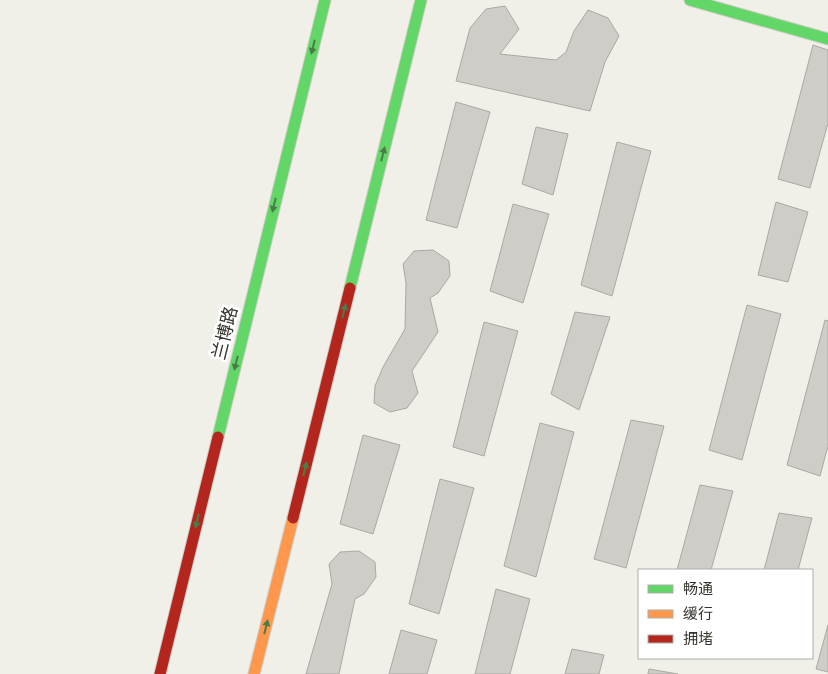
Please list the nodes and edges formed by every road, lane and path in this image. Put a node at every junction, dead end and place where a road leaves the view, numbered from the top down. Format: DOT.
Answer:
graph roads {
  1 [pos="324,0"];
  2 [pos="421,0"];
  3 [pos="690,0"];
  4 [pos="828,39"];
  5 [pos="160,674"];
  6 [pos="254,674"];
  1 -- 5 [label="street, 兰博路, one-way"];
  6 -- 2 [label="street, one-way"];
  3 -- 4 [label="street"];
}
